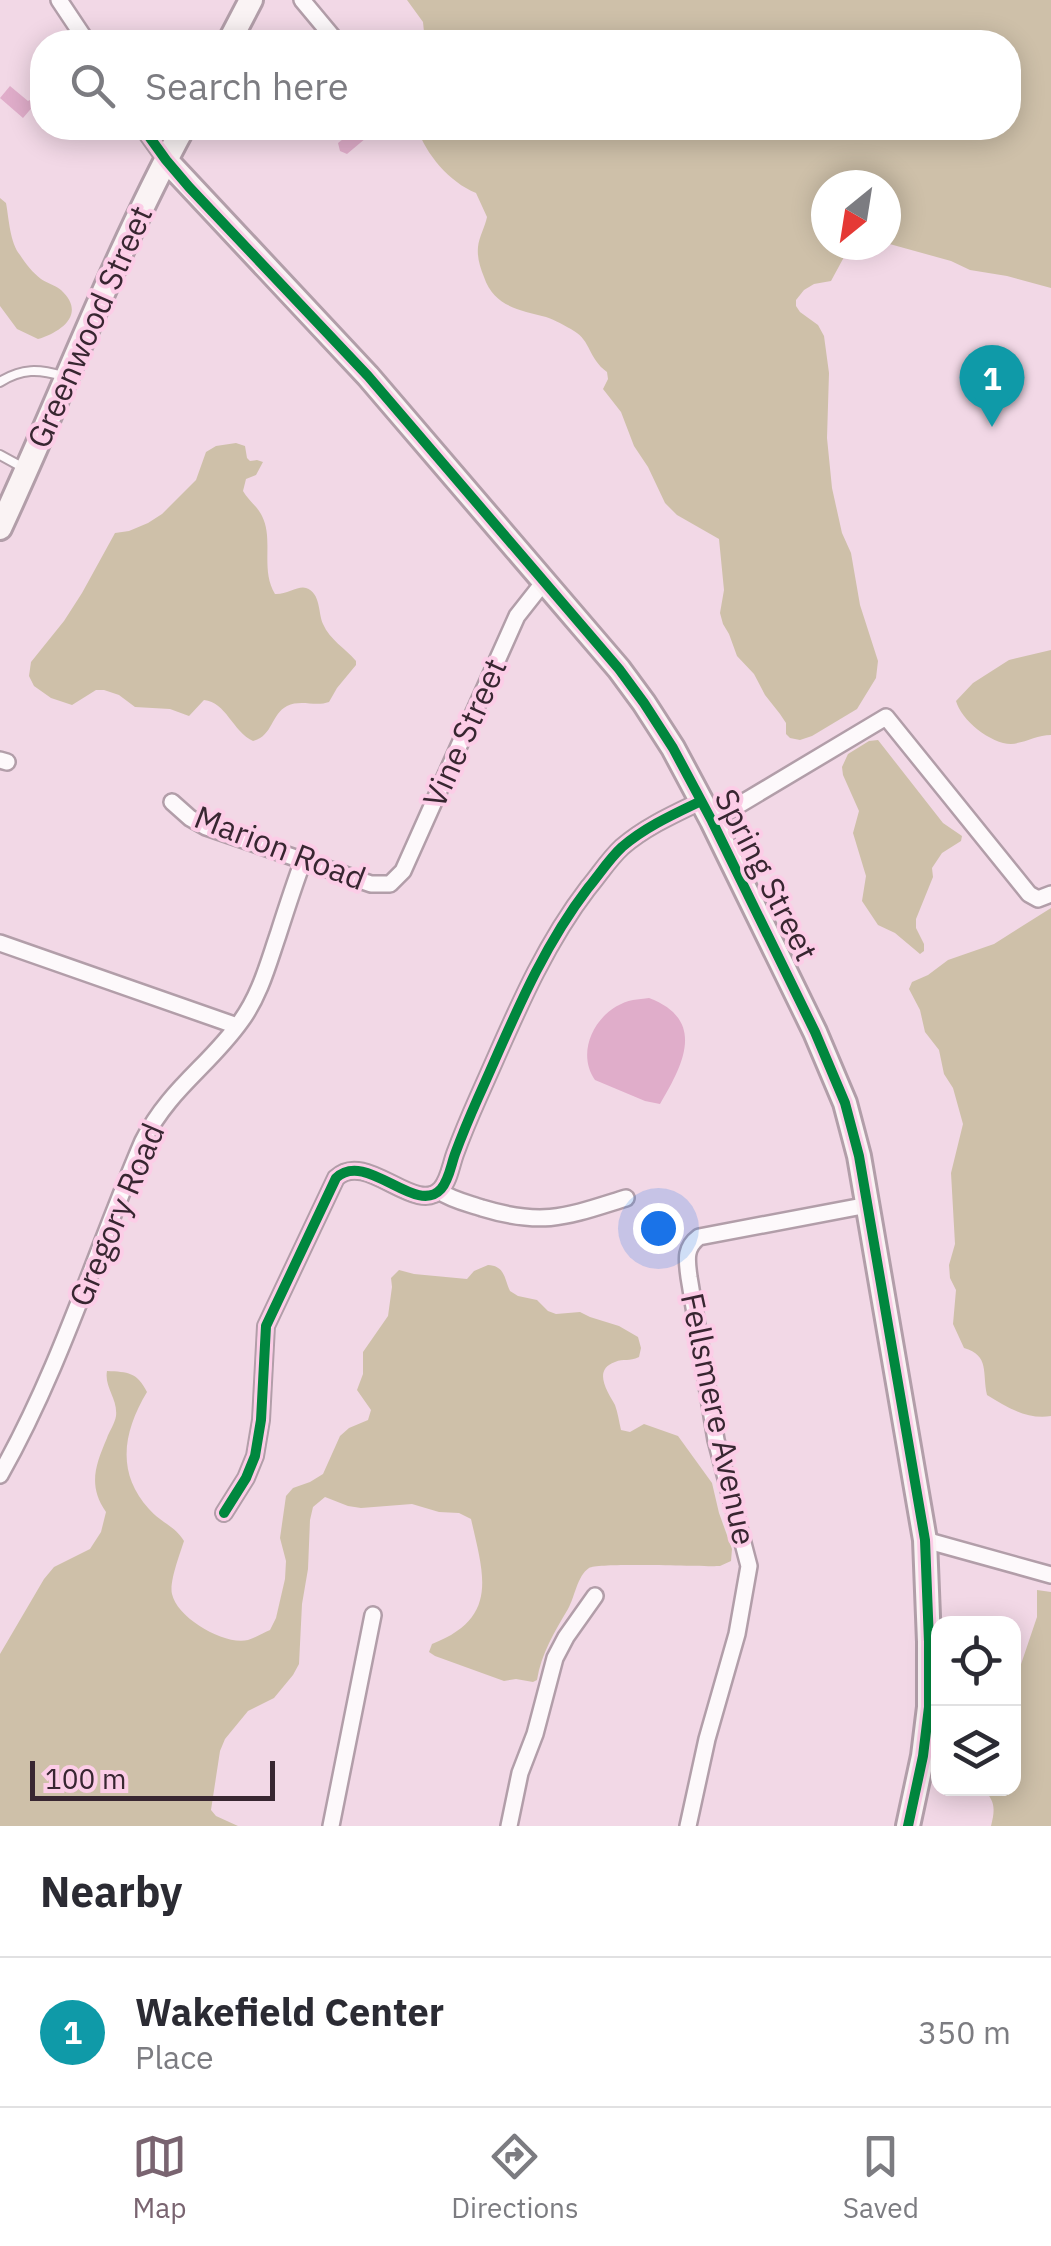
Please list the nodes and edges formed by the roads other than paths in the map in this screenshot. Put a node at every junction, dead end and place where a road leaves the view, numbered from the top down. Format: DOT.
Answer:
graph roads {
  1 [pos="59,0"];
  2 [pos="251,0"];
  3 [pos="302,0"];
  4 [pos="79,30"];
  5 [pos="235,30"];
  6 [pos="327,30"];
  7 [pos="151,140"];
  8 [pos="177,140"];
  9 [pos="166,160"];
  10 [pos="68,378"];
  11 [pos="0,382"];
  12 [pos="0,454"];
  13 [pos="28,469"];
  14 [pos="0,528"];
  15 [pos="543,582"];
  16 [pos="172,802"];
  17 [pos="707,811"];
  18 [pos="303,861"];
  19 [pos="390,884"];
  20 [pos="1045,897"];
  21 [pos="0,943"];
  22 [pos="237,1026"];
  23 [pos="439,1191"];
  24 [pos="626,1198"];
  25 [pos="868,1205"];
  26 [pos="0,1475"];
  27 [pos="224,1512"];
  28 [pos="925,1540"];
  29 [pos="1051,1575"];
  30 [pos="595,1596"];
  31 [pos="373,1615"];
  32 [pos="331,1826"];
  33 [pos="509,1826"];
  34 [pos="688,1826"];
  35 [pos="908,1826"];
  1 -- 4 [label="street"];
  2 -- 5 [label="street"];
  3 -- 6 [label="street"];
  7 -- 9 [label="street, Spring Street"];
  8 -- 9 [label="street, Greenwood Street"];
  9 -- 10 [label="street, Greenwood Street"];
  9 -- 15 [label="street, Spring Street"];
  10 -- 11 [label="lane"];
  10 -- 13 [label="street, Greenwood Street"];
  12 -- 13 [label="lane"];
  13 -- 14 [label="street, Greenwood Street"];
  15 -- 17 [label="street, Spring Street"];
  15 -- 19 [label="street, Vine Street"];
  16 -- 18 [label="street, Marion Road"];
  17 -- 20 [label="street"];
  17 -- 23 [label="street"];
  17 -- 25 [label="street, Spring Street"];
  18 -- 19 [label="street, Marion Road"];
  18 -- 22 [label="street, Gregory Road"];
  21 -- 22 [label="street"];
  22 -- 26 [label="street, Gregory Road"];
  23 -- 24 [label="street"];
  23 -- 27 [label="street"];
  25 -- 28 [label="street, Spring Street"];
  25 -- 34 [label="street, Fellsmere Avenue"];
  28 -- 29 [label="street"];
  28 -- 35 [label="street, Spring Street"];
  30 -- 33 [label="street"];
  31 -- 32 [label="street"];
}
